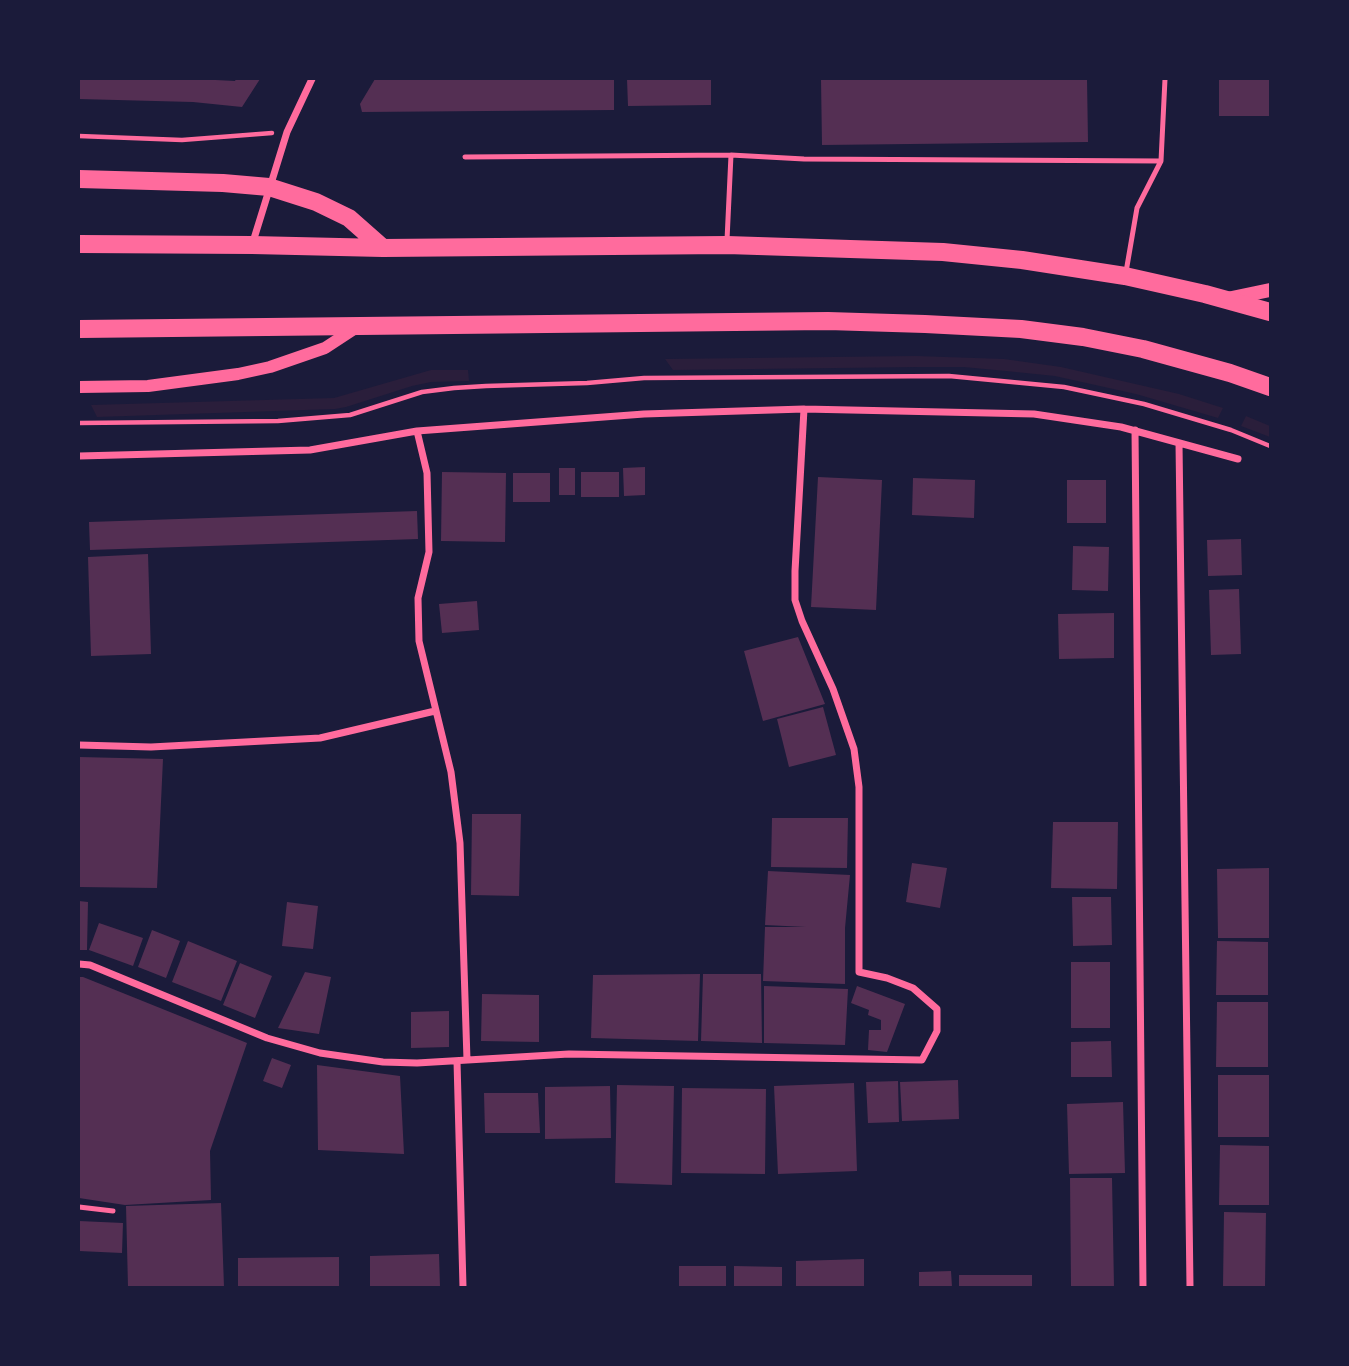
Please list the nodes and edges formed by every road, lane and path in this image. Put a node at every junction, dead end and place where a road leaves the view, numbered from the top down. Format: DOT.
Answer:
graph roads {
  1 [pos="312,79"];
  2 [pos="1165,79"];
  3 [pos="287,132"];
  4 [pos="79,136"];
  5 [pos="731,155"];
  6 [pos="465,157"];
  7 [pos="1161,161"];
  8 [pos="79,179"];
  9 [pos="269,187"];
  10 [pos="79,244"];
  11 [pos="252,245"];
  12 [pos="727,245"];
  13 [pos="383,248"];
  14 [pos="1125,276"];
  15 [pos="1270,290"];
  16 [pos="1227,299"];
  17 [pos="1270,312"];
  18 [pos="357,327"];
  19 [pos="79,329"];
  20 [pos="79,387"];
  21 [pos="1270,387"];
  22 [pos="804,410"];
  23 [pos="1135,430"];
  24 [pos="417,431"];
  25 [pos="1179,443"];
  26 [pos="79,456"];
  27 [pos="1238,459"];
  28 [pos="435,711"];
  29 [pos="79,745"];
  30 [pos="79,964"];
  31 [pos="467,1059"];
  32 [pos="457,1061"];
  33 [pos="79,1207"];
  34 [pos="113,1211"];
  35 [pos="463,1287"];
  36 [pos="1143,1287"];
  37 [pos="1190,1287"];
  1 -- 3 [label="street"];
  2 -- 7 [label="lane"];
  3 -- 4 [label="path"];
  3 -- 9 [label="street"];
  5 -- 6 [label="lane"];
  5 -- 7 [label="lane"];
  5 -- 12 [label="lane"];
  7 -- 14 [label="lane"];
  8 -- 9 [label="main road"];
  9 -- 11 [label="street"];
  9 -- 13 [label="main road"];
  10 -- 11 [label="main road"];
  11 -- 13 [label="main road"];
  12 -- 13 [label="main road"];
  12 -- 14 [label="main road"];
  14 -- 16 [label="main road"];
  15 -- 16 [label="main road"];
  16 -- 17 [label="main road"];
  18 -- 19 [label="main road"];
  18 -- 20 [label="street"];
  18 -- 21 [label="main road"];
  22 -- 23 [label="street"];
  22 -- 24 [label="street"];
  22 -- 31 [label="street"];
  23 -- 25 [label="street"];
  23 -- 36 [label="street"];
  24 -- 26 [label="street"];
  24 -- 28 [label="street"];
  25 -- 27 [label="street"];
  25 -- 37 [label="street"];
  28 -- 29 [label="street"];
  28 -- 31 [label="street"];
  30 -- 32 [label="street"];
  31 -- 32 [label="street"];
  32 -- 35 [label="street"];
  33 -- 34 [label="lane"];
}
